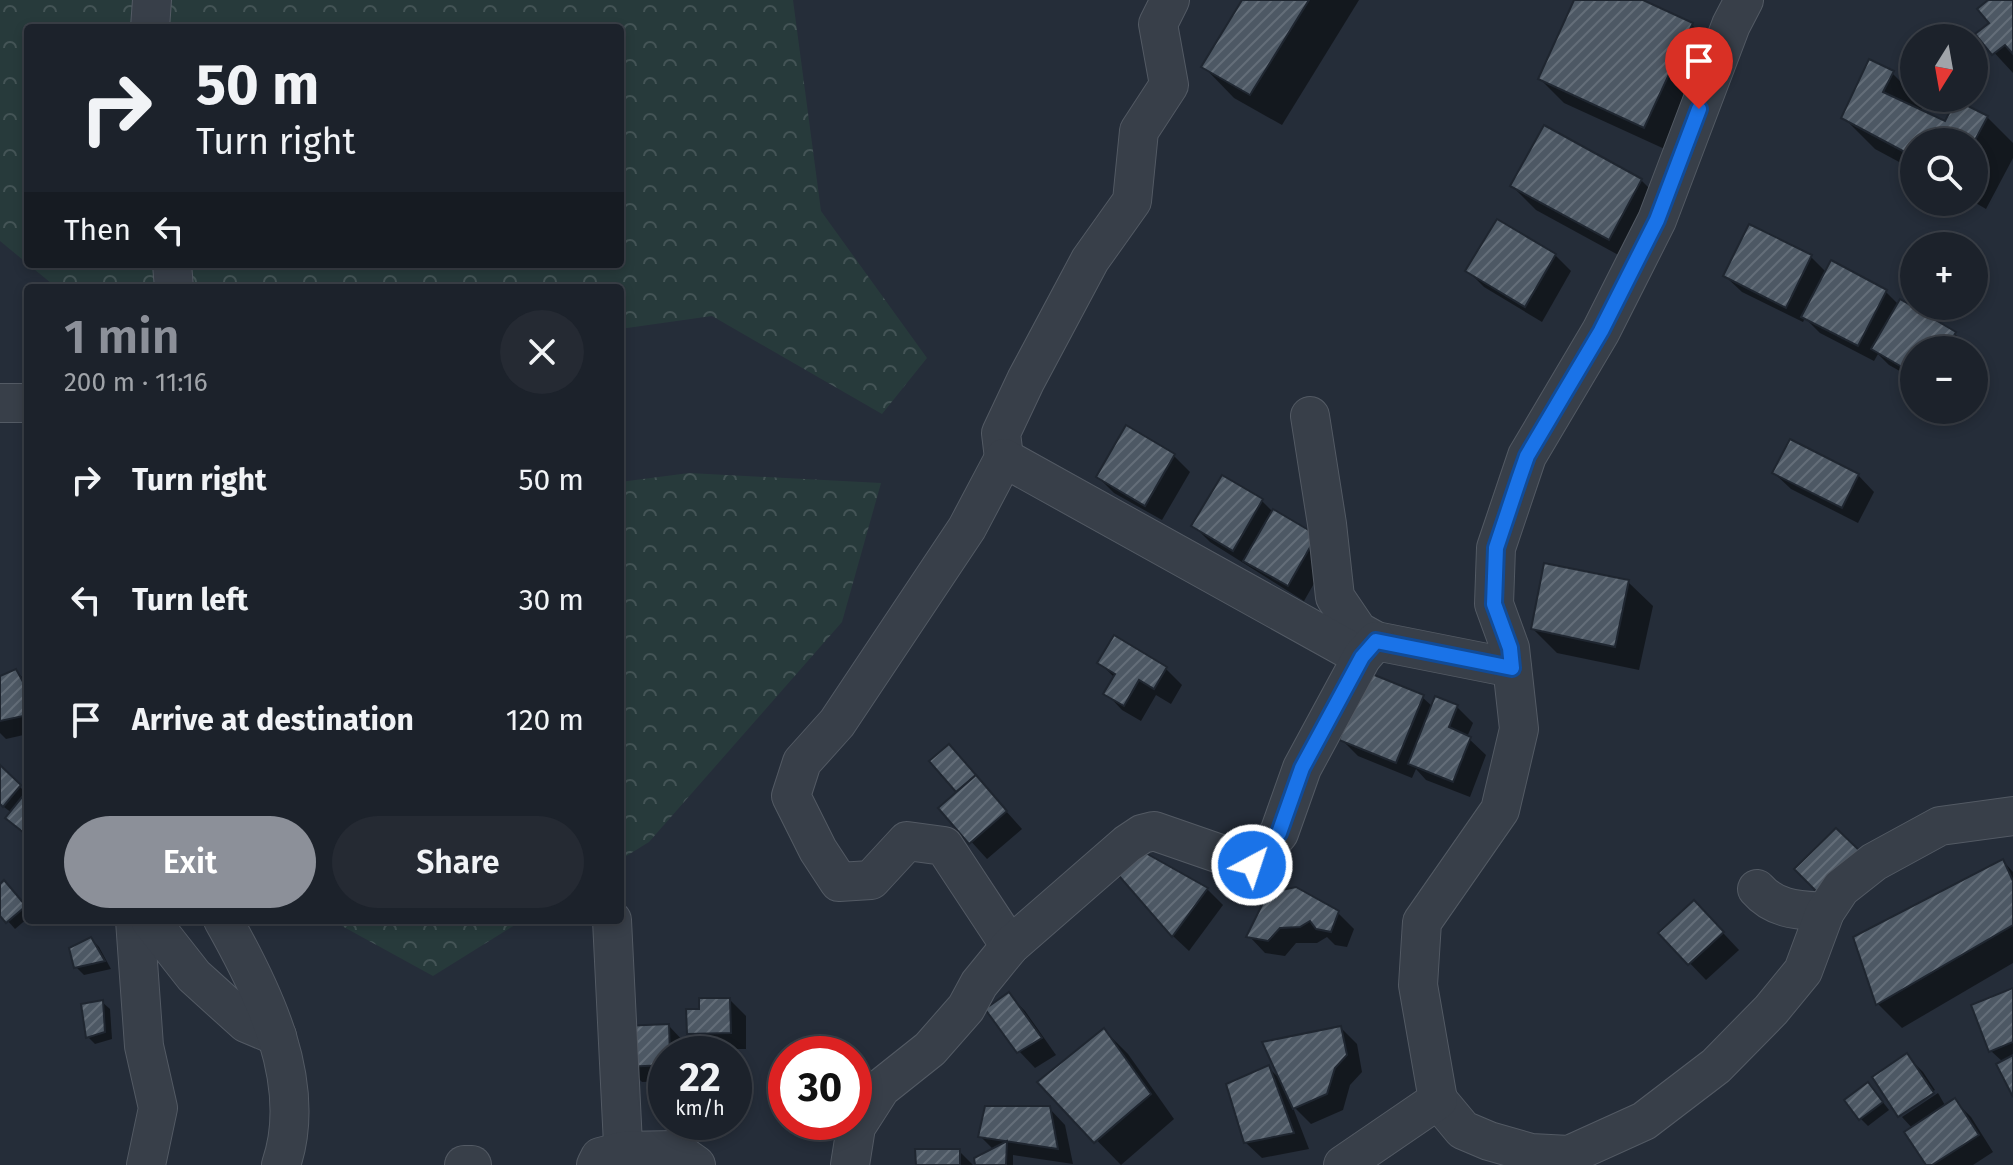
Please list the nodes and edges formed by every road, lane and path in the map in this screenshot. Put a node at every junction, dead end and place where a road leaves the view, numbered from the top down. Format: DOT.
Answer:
graph roads {
  1 [pos="152,0"];
  2 [pos="1170,0"];
  3 [pos="1744,0"];
  4 [pos="150,24"];
  5 [pos="0,403"];
  6 [pos="24,403"];
  7 [pos="1310,416"];
  8 [pos="1004,458"];
  9 [pos="1369,649"];
  10 [pos="1512,668"];
  11 [pos="2013,816"];
  12 [pos="1757,889"];
  13 [pos="1825,912"];
  14 [pos="135,924"];
  15 [pos="153,924"];
  16 [pos="225,924"];
  17 [pos="612,924"];
  18 [pos="1010,946"];
  19 [pos="277,1036"];
  20 [pos="1438,1100"];
  21 [pos="614,1160"];
  22 [pos="146,1165"];
  23 [pos="281,1165"];
  24 [pos="464,1165"];
  25 [pos="472,1165"];
  26 [pos="696,1165"];
  27 [pos="850,1165"];
  28 [pos="1343,1165"];
  1 -- 4 [label="street"];
  2 -- 8 [label="street"];
  3 -- 10 [label="street"];
  5 -- 6 [label="street"];
  7 -- 9 [label="street"];
  8 -- 9 [label="street"];
  8 -- 18 [label="street"];
  9 -- 10 [label="street"];
  9 -- 18 [label="street"];
  10 -- 20 [label="street"];
  11 -- 13 [label="street"];
  12 -- 13 [label="street"];
  13 -- 20 [label="street"];
  14 -- 22 [label="street"];
  15 -- 19 [label="street"];
  16 -- 19 [label="street"];
  17 -- 21 [label="street"];
  18 -- 27 [label="street"];
  19 -- 23 [label="street"];
  20 -- 28 [label="street"];
  21 -- 26 [label="street"];
  24 -- 25 [label="street"];
}
